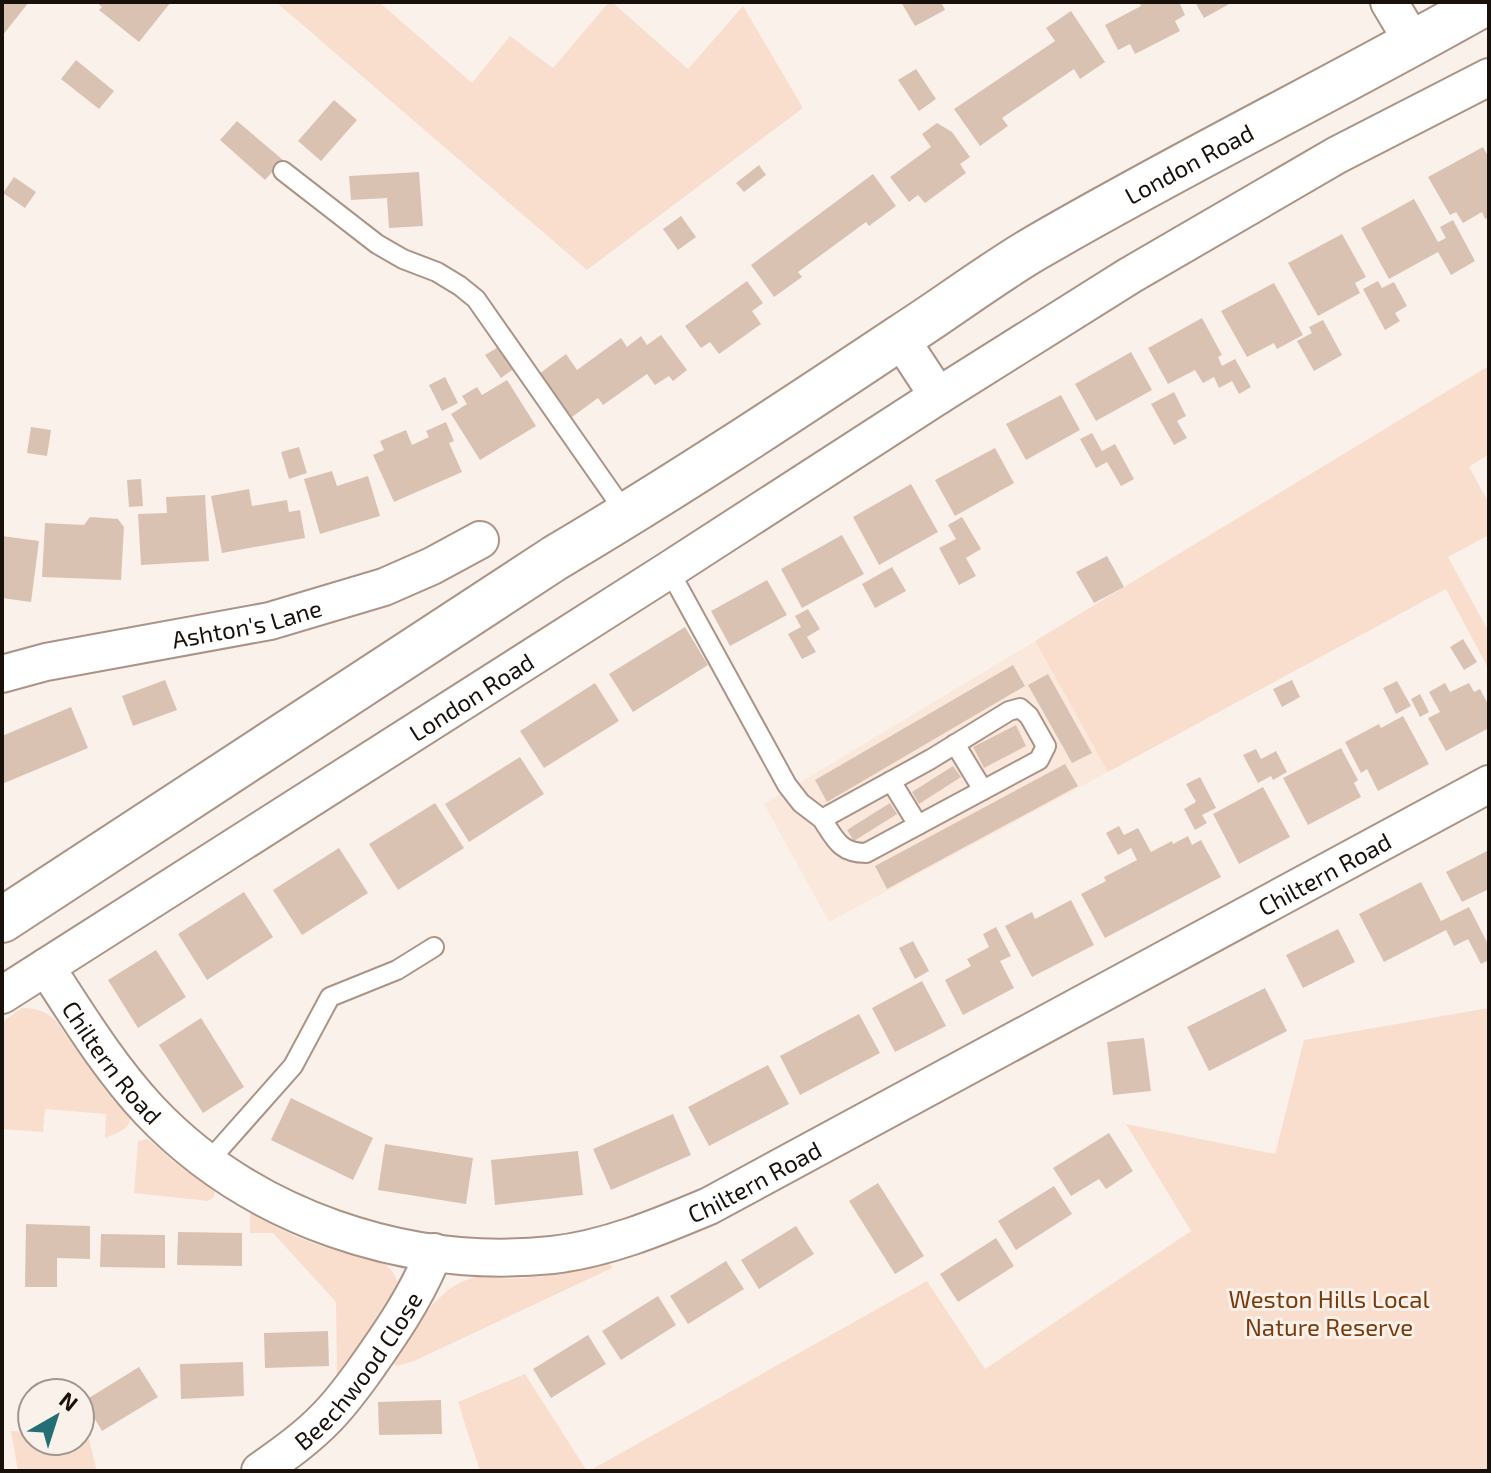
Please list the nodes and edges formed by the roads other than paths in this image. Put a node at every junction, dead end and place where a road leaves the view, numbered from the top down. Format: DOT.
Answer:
graph roads {
  1 [pos="1389,2"];
  2 [pos="1487,2"];
  3 [pos="1414,44"];
  4 [pos="1489,77"];
  5 [pos="283,171"];
  6 [pos="900,338"];
  7 [pos="938,396"];
  8 [pos="627,515"];
  9 [pos="480,540"];
  10 [pos="669,570"];
  11 [pos="2,674"];
  12 [pos="955,744"];
  13 [pos="891,781"];
  14 [pos="1489,784"];
  15 [pos="983,790"];
  16 [pos="822,819"];
  17 [pos="918,825"];
  18 [pos="2,920"];
  19 [pos="434,947"];
  20 [pos="46,967"];
  21 [pos="2,995"];
  22 [pos="208,1162"];
  23 [pos="434,1252"];
  24 [pos="260,1471"];
  1 -- 3 [label="street"];
  2 -- 3 [label="main road, London Road"];
  3 -- 6 [label="main road, London Road"];
  4 -- 7 [label="street, London Road"];
  5 -- 8 [label="lane"];
  6 -- 7 [label="street"];
  6 -- 8 [label="main road, London Road"];
  7 -- 10 [label="street, London Road"];
  8 -- 18 [label="main road, London Road"];
  9 -- 11 [label="street, Ashton's Lane"];
  10 -- 16 [label="lane"];
  10 -- 20 [label="street, London Road"];
  12 -- 13 [label="lane"];
  12 -- 15 [label="lane"];
  12 -- 15 [label="lane"];
  13 -- 16 [label="lane"];
  13 -- 17 [label="lane"];
  14 -- 23 [label="street, Chiltern Road"];
  15 -- 17 [label="lane"];
  16 -- 17 [label="lane"];
  19 -- 22 [label="lane"];
  20 -- 21 [label="street, London Road"];
  20 -- 22 [label="street, Chiltern Road"];
  22 -- 23 [label="street, Chiltern Road"];
  23 -- 24 [label="street, Beechwood Close"];
}
